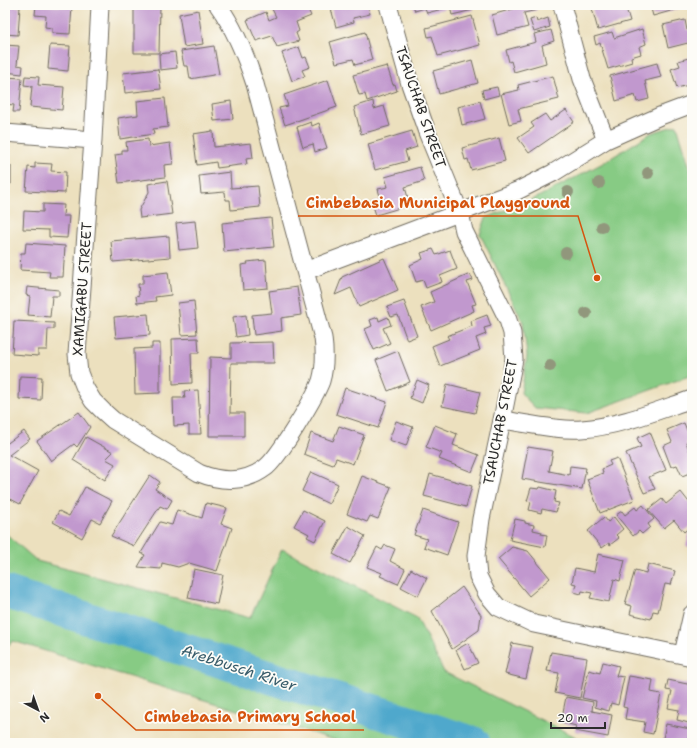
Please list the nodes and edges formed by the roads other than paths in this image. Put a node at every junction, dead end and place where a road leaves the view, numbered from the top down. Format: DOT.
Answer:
graph roads {
  1 [pos="100,5"];
  2 [pos="218,5"];
  3 [pos="388,5"];
  4 [pos="562,5"];
  5 [pos="692,104"];
  6 [pos="5,133"];
  7 [pos="93,140"];
  8 [pos="606,140"];
  9 [pos="460,213"];
  10 [pos="305,271"];
  11 [pos="692,399"];
  12 [pos="502,420"];
  13 [pos="692,614"];
  14 [pos="687,655"];
  1 -- 7 [label="street, XAMIGABU STREET"];
  2 -- 10 [label="street, XAMIGABU STREET"];
  3 -- 9 [label="street, TSAUCHAB STREET"];
  4 -- 8 [label="street"];
  5 -- 8 [label="street"];
  6 -- 7 [label="street"];
  7 -- 10 [label="street, XAMIGABU STREET"];
  8 -- 9 [label="street"];
  9 -- 10 [label="street"];
  9 -- 12 [label="street, TSAUCHAB STREET"];
  11 -- 12 [label="street"];
  12 -- 14 [label="street, TSAUCHAB STREET"];
  13 -- 14 [label="street"];
}
